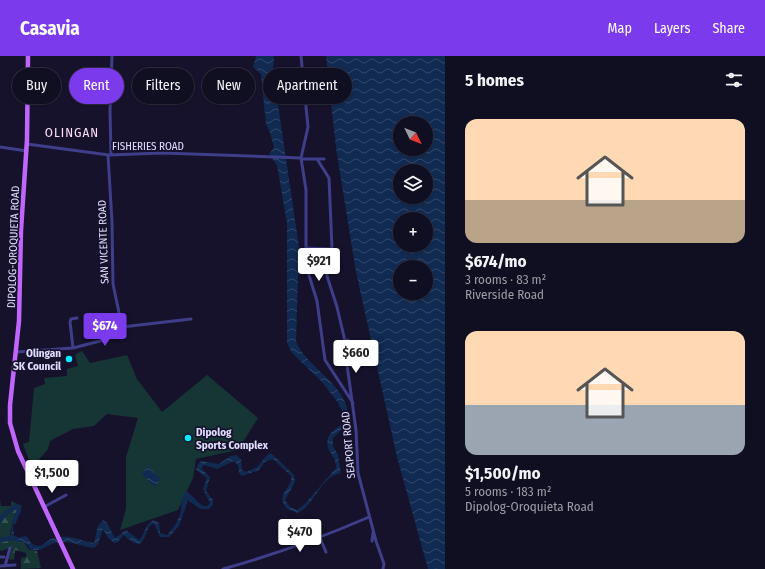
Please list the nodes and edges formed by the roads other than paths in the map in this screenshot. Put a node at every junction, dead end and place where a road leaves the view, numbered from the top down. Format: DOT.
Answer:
graph roads {
  1 [pos="28,56"];
  2 [pos="112,56"];
  3 [pos="301,56"];
  4 [pos="27,144"];
  5 [pos="0,147"];
  6 [pos="27,151"];
  7 [pos="109,155"];
  8 [pos="301,159"];
  9 [pos="317,159"];
  10 [pos="324,159"];
  11 [pos="306,248"];
  12 [pos="332,249"];
  13 [pos="77,318"];
  14 [pos="191,319"];
  15 [pos="122,327"];
  16 [pos="73,348"];
  17 [pos="16,352"];
  18 [pos="353,403"];
  19 [pos="66,495"];
  20 [pos="44,507"];
  21 [pos="369,517"];
  22 [pos="373,529"];
  23 [pos="320,538"];
  24 [pos="372,541"];
  25 [pos="10,548"];
  26 [pos="326,552"];
  27 [pos="0,557"];
  28 [pos="4,557"];
  29 [pos="15,565"];
  30 [pos="0,566"];
  31 [pos="5,566"];
  32 [pos="73,569"];
  33 [pos="223,569"];
  34 [pos="383,569"];
  1 -- 4 [label="main road, DIPOLOG-OROQUIETA ROAD"];
  2 -- 7 [label="street, SAN VICENTE ROAD"];
  3 -- 8 [label="street"];
  4 -- 6 [label="main road, DIPOLOG-OROQUIETA ROAD"];
  4 -- 7 [label="street, FISHERIES ROAD"];
  5 -- 6 [label="street"];
  6 -- 17 [label="main road, DIPOLOG-OROQUIETA ROAD"];
  7 -- 8 [label="street, FISHERIES ROAD"];
  7 -- 15 [label="street, SAN VICENTE ROAD"];
  8 -- 9 [label="street, FISHERIES ROAD"];
  8 -- 11 [label="street, SEAPORT ROAD"];
  9 -- 10 [label="street, FISHERIES ROAD"];
  9 -- 12 [label="street"];
  11 -- 12 [label="street"];
  11 -- 18 [label="street, SEAPORT ROAD"];
  12 -- 18 [label="street"];
  13 -- 16 [label="street"];
  14 -- 15 [label="street"];
  15 -- 16 [label="street"];
  16 -- 17 [label="street"];
  17 -- 20 [label="main road, DIPOLOG-OROQUIETA ROAD"];
  18 -- 21 [label="street, SEAPORT ROAD"];
  19 -- 20 [label="street"];
  20 -- 32 [label="main road, DIPOLOG-OROQUIETA ROAD"];
  21 -- 22 [label="street, SEAPORT ROAD"];
  21 -- 23 [label="street"];
  22 -- 24 [label="street"];
  22 -- 34 [label="street, SEAPORT ROAD"];
  23 -- 26 [label="street"];
  23 -- 33 [label="street"];
  25 -- 31 [label="street"];
  27 -- 28 [label="street"];
  29 -- 31 [label="street"];
  30 -- 31 [label="street"];
}
